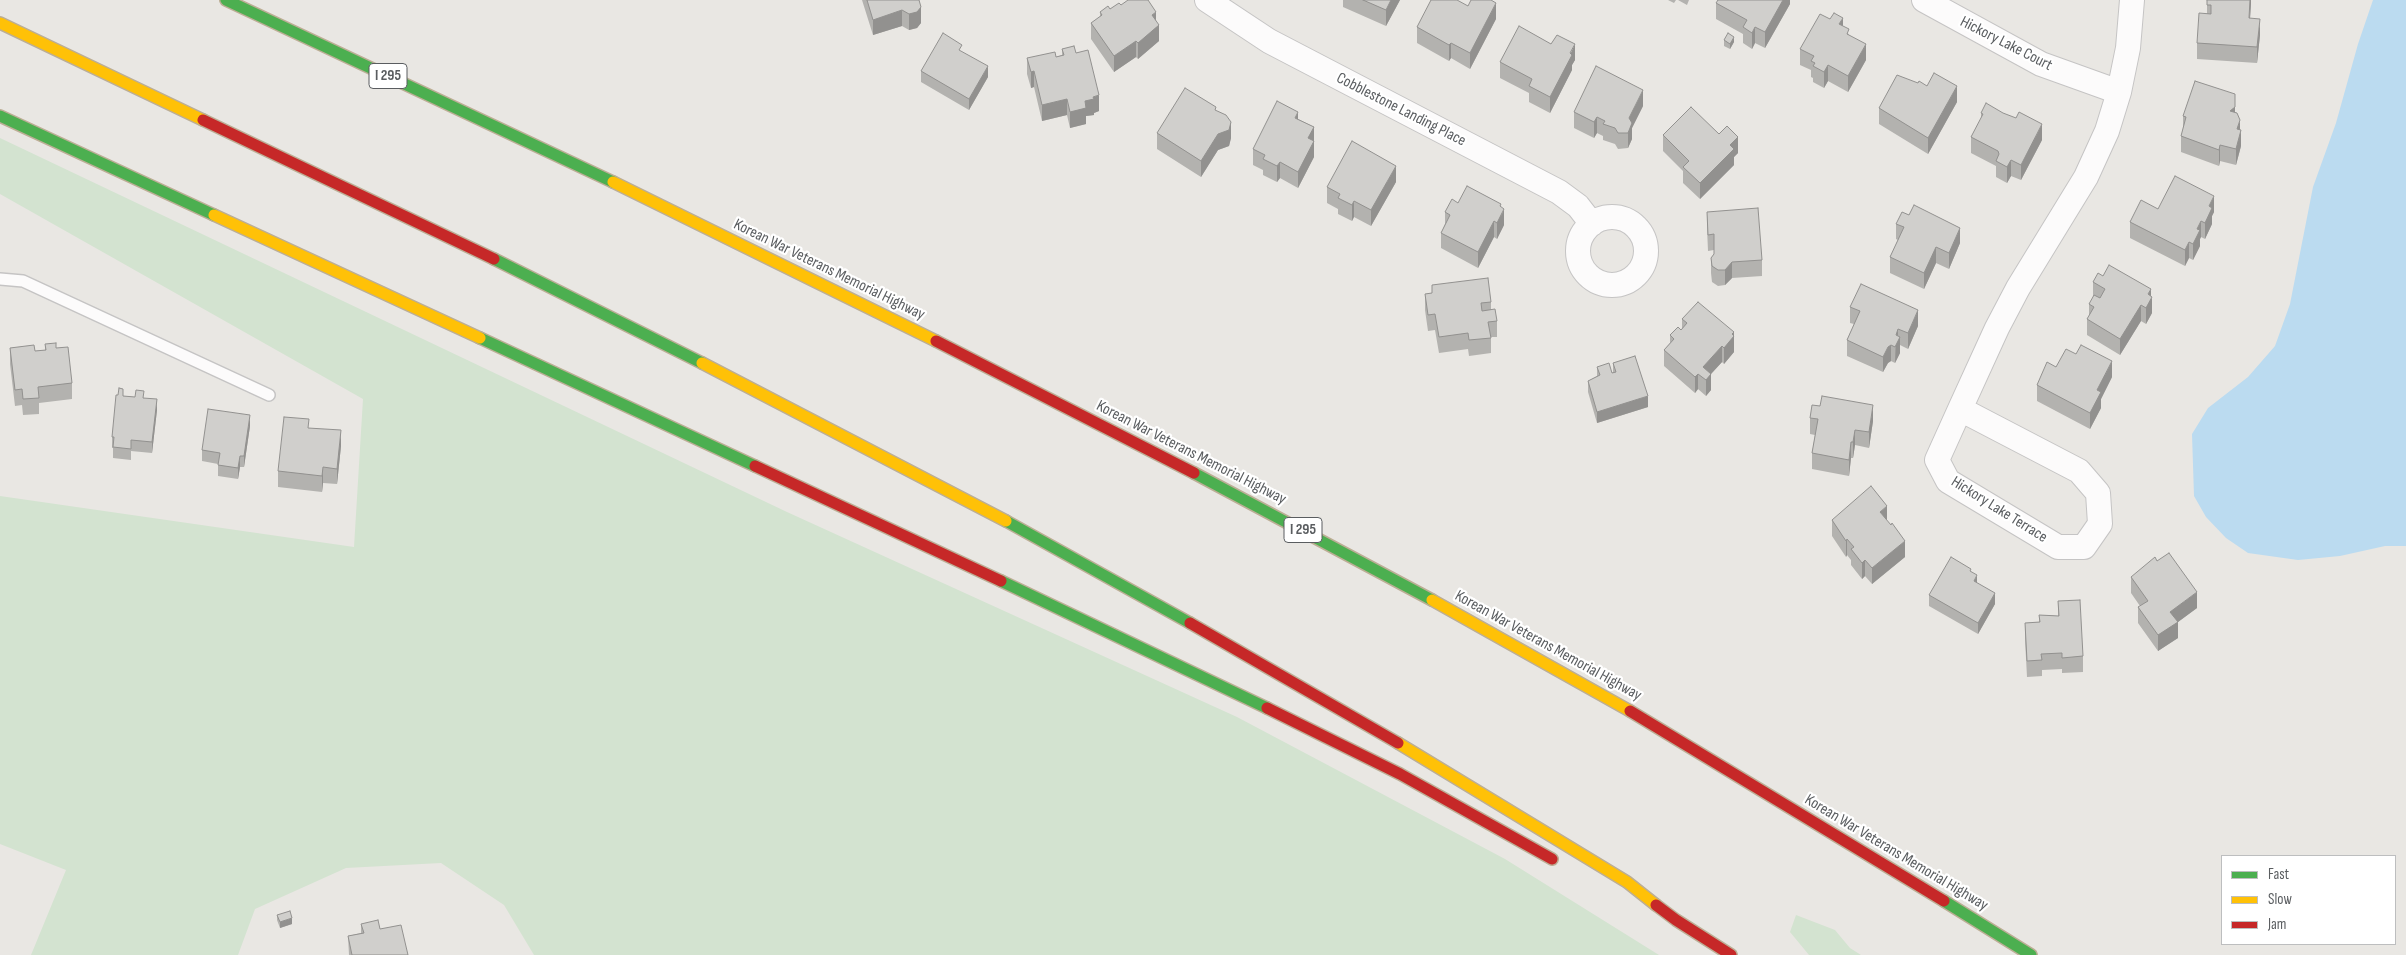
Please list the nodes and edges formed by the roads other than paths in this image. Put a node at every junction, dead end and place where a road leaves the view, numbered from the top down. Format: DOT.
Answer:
graph roads {
  1 [pos="226,0"];
  2 [pos="1207,0"];
  3 [pos="1924,0"];
  4 [pos="2132,0"];
  5 [pos="0,23"];
  6 [pos="2119,92"];
  7 [pos="0,116"];
  8 [pos="1592,224"];
  9 [pos="0,279"];
  10 [pos="269,396"];
  11 [pos="1960,408"];
  12 [pos="1562,865"];
  13 [pos="1639,906"];
  14 [pos="1676,920"];
  15 [pos="1731,955"];
  16 [pos="2030,955"];
  1 -- 16 [label="highway, Korean War Veterans Memorial Highway / I 295"];
  2 -- 8 [label="street, Cobblestone Landing Place"];
  3 -- 6 [label="street, Hickory Lake Court"];
  4 -- 6 [label="street, Hickory Lake Terrace"];
  5 -- 14 [label="highway"];
  6 -- 11 [label="street, Hickory Lake Terrace"];
  7 -- 12 [label="highway"];
  9 -- 10 [label="lane"];
  11 -- 11 [label="street, Hickory Lake Terrace"];
  13 -- 14 [label="highway"];
  14 -- 15 [label="highway"];
}
